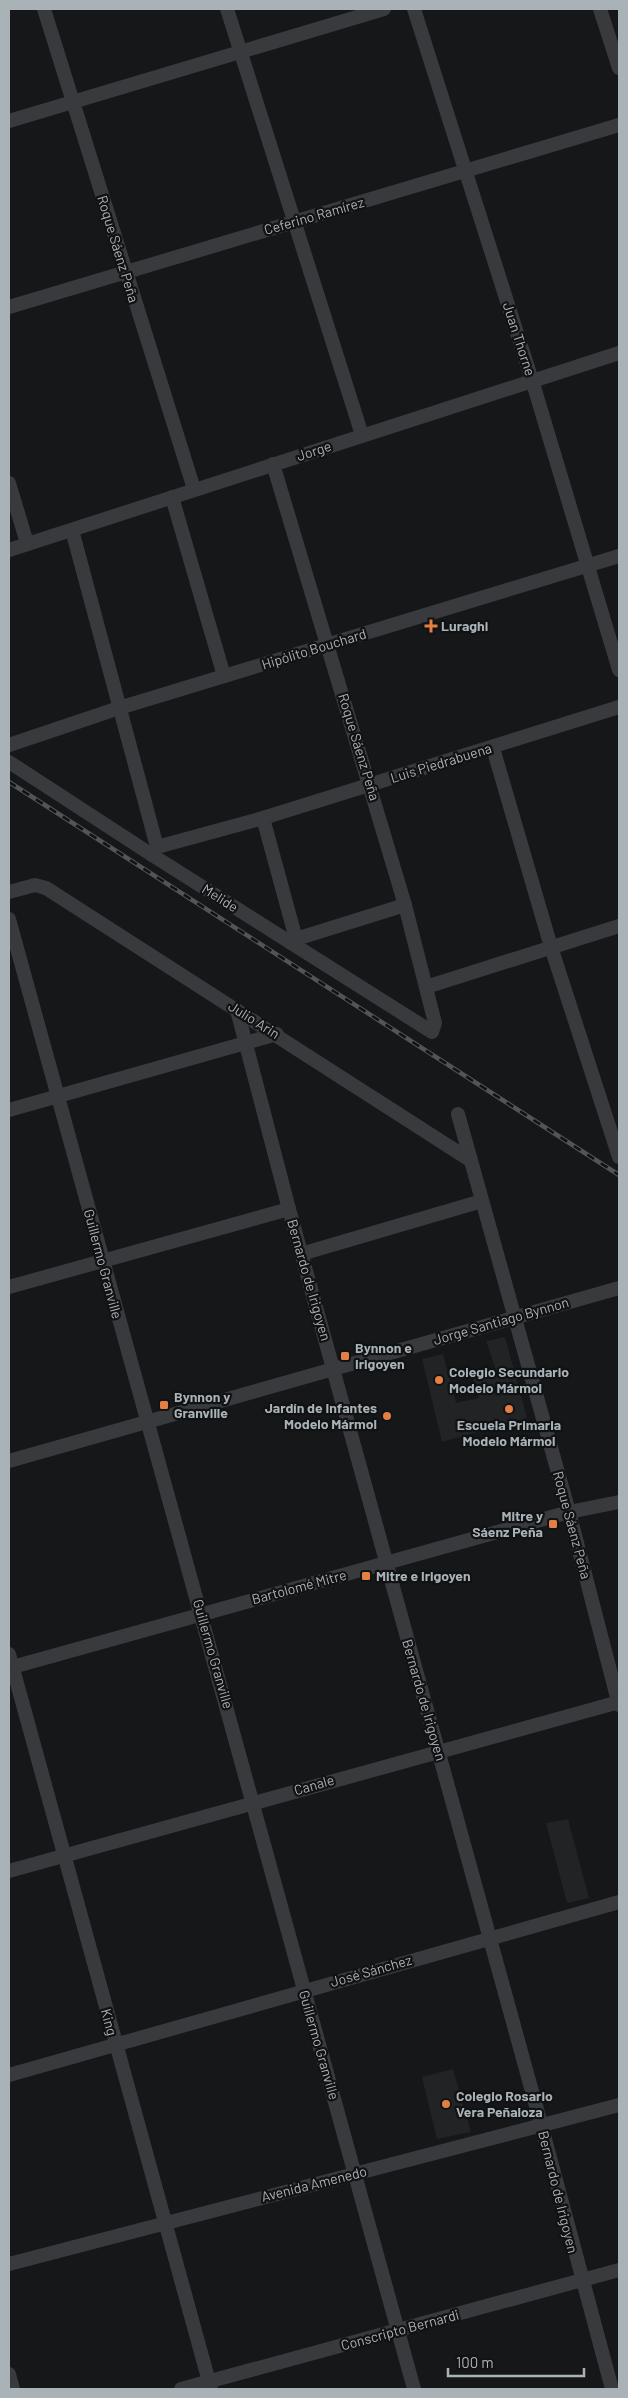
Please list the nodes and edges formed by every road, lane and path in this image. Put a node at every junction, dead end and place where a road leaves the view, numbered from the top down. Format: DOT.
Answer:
graph roads {
  1 [pos="44,9"];
  2 [pos="227,9"];
  3 [pos="384,9"];
  4 [pos="414,9"];
  5 [pos="600,9"];
  6 [pos="240,51"];
  7 [pos="619,68"];
  8 [pos="74,102"];
  9 [pos="9,121"];
  10 [pos="619,125"];
  11 [pos="466,172"];
  12 [pos="295,221"];
  13 [pos="125,271"];
  14 [pos="9,307"];
  15 [pos="619,353"];
  16 [pos="532,380"];
  17 [pos="362,435"];
  18 [pos="273,464"];
  19 [pos="9,483"];
  20 [pos="194,489"];
  21 [pos="172,497"];
  22 [pos="72,530"];
  23 [pos="27,543"];
  24 [pos="9,550"];
  25 [pos="619,556"];
  26 [pos="589,565"];
  27 [pos="328,645"];
  28 [pos="619,670"];
  29 [pos="224,676"];
  30 [pos="619,707"];
  31 [pos="119,708"];
  32 [pos="9,745"];
  33 [pos="494,748"];
  34 [pos="9,762"];
  35 [pos="370,784"];
  36 [pos="263,818"];
  37 [pos="154,851"];
  38 [pos="9,892"];
  39 [pos="405,905"];
  40 [pos="9,919"];
  41 [pos="619,926"];
  42 [pos="294,941"];
  43 [pos="551,947"];
  44 [pos="426,987"];
  45 [pos="237,1010"];
  46 [pos="432,1032"];
  47 [pos="276,1034"];
  48 [pos="245,1044"];
  49 [pos="56,1096"];
  50 [pos="9,1110"];
  51 [pos="458,1114"];
  52 [pos="619,1157"];
  53 [pos="470,1160"];
  54 [pos="482,1201"];
  55 [pos="288,1209"];
  56 [pos="302,1254"];
  57 [pos="103,1261"];
  58 [pos="9,1287"];
  59 [pos="619,1288"];
  60 [pos="514,1317"];
  61 [pos="333,1368"];
  62 [pos="146,1422"];
  63 [pos="9,1461"];
  64 [pos="619,1502"];
  65 [pos="569,1512"];
  66 [pos="386,1564"];
  67 [pos="201,1614"];
  68 [pos="10,1663"];
  69 [pos="619,1703"];
  70 [pos="438,1751"];
  71 [pos="254,1802"];
  72 [pos="64,1855"];
  73 [pos="9,1871"];
  74 [pos="619,1902"];
  75 [pos="490,1938"];
  76 [pos="304,1990"];
  77 [pos="116,2045"];
  78 [pos="9,2075"];
  79 [pos="619,2105"];
  80 [pos="541,2124"];
  81 [pos="356,2173"];
  82 [pos="165,2222"];
  83 [pos="9,2264"];
  84 [pos="619,2270"];
  85 [pos="581,2280"];
  86 [pos="398,2330"];
  87 [pos="9,2374"];
  88 [pos="209,2385"];
  89 [pos="13,2389"];
  90 [pos="181,2389"];
  91 [pos="414,2389"];
  92 [pos="612,2389"];
  1 -- 8 [label="street, Roque Sáenz Peña"];
  2 -- 6 [label="street"];
  3 -- 6 [label="street"];
  4 -- 11 [label="street, Juan Thorne"];
  5 -- 7 [label="street"];
  6 -- 8 [label="street"];
  6 -- 12 [label="street"];
  8 -- 9 [label="street"];
  8 -- 13 [label="street, Roque Sáenz Peña"];
  10 -- 11 [label="street, Ceferino Ramírez"];
  11 -- 12 [label="street, Ceferino Ramírez"];
  11 -- 16 [label="street, Juan Thorne"];
  12 -- 13 [label="street, Ceferino Ramírez"];
  12 -- 17 [label="street"];
  13 -- 14 [label="street, Ceferino Ramírez"];
  13 -- 20 [label="street, Roque Sáenz Peña"];
  15 -- 16 [label="street, Jorge"];
  16 -- 17 [label="street, Jorge"];
  16 -- 26 [label="street, Juan Thorne"];
  17 -- 18 [label="street, Jorge"];
  18 -- 20 [label="street, Jorge"];
  18 -- 27 [label="street, Roque Sáenz Peña"];
  19 -- 23 [label="street"];
  20 -- 21 [label="street, Jorge"];
  21 -- 22 [label="street, Jorge"];
  21 -- 29 [label="street"];
  22 -- 23 [label="street, Jorge"];
  22 -- 31 [label="street"];
  23 -- 24 [label="street, Jorge"];
  25 -- 26 [label="street, Hipólito Bouchard"];
  26 -- 27 [label="street, Hipólito Bouchard"];
  26 -- 28 [label="street, Juan Thorne"];
  27 -- 29 [label="street, Hipólito Bouchard"];
  27 -- 35 [label="street, Roque Sáenz Peña"];
  29 -- 31 [label="street, Hipólito Bouchard"];
  30 -- 33 [label="street, Luis Piedrabuena"];
  31 -- 32 [label="street, Hipólito Bouchard"];
  31 -- 37 [label="street"];
  33 -- 35 [label="street, Luis Piedrabuena"];
  33 -- 43 [label="street"];
  34 -- 37 [label="street, Melide"];
  35 -- 36 [label="street, Luis Piedrabuena"];
  35 -- 39 [label="street, Roque Sáenz Peña"];
  36 -- 37 [label="street, Luis Piedrabuena"];
  36 -- 42 [label="street"];
  37 -- 42 [label="street, Melide"];
  38 -- 45 [label="street, Julio Arin"];
  39 -- 42 [label="street"];
  39 -- 44 [label="street, Roque Sáenz Peña"];
  40 -- 49 [label="street, Guillermo Granville"];
  41 -- 43 [label="street"];
  42 -- 46 [label="street, Melide"];
  43 -- 44 [label="street"];
  43 -- 52 [label="street"];
  44 -- 46 [label="street, Roque Sáenz Peña"];
  45 -- 47 [label="street, Julio Arin"];
  45 -- 48 [label="street, Bernardo de Irigoyen"];
  47 -- 48 [label="street"];
  47 -- 53 [label="street, Julio Arin"];
  48 -- 49 [label="street"];
  48 -- 55 [label="street, Bernardo de Irigoyen"];
  49 -- 50 [label="street"];
  49 -- 57 [label="street, Guillermo Granville"];
  51 -- 53 [label="street, Roque Sáenz Peña"];
  53 -- 54 [label="street, Roque Sáenz Peña"];
  54 -- 56 [label="street"];
  54 -- 60 [label="street, Roque Sáenz Peña"];
  55 -- 56 [label="street, Bernardo de Irigoyen"];
  55 -- 57 [label="street"];
  56 -- 61 [label="street, Bernardo de Irigoyen"];
  57 -- 58 [label="street"];
  57 -- 62 [label="street, Guillermo Granville"];
  59 -- 60 [label="street, Jorge Santiago Bynnon"];
  60 -- 61 [label="street, Jorge Santiago Bynnon"];
  60 -- 65 [label="street, Roque Sáenz Peña"];
  61 -- 62 [label="street, Jorge Santiago Bynnon"];
  61 -- 66 [label="street, Bernardo de Irigoyen"];
  62 -- 63 [label="street, Jorge Santiago Bynnon"];
  62 -- 67 [label="street, Guillermo Granville"];
  64 -- 65 [label="street, Bartolomé Mitre"];
  65 -- 66 [label="street, Bartolomé Mitre"];
  65 -- 69 [label="street, Roque Sáenz Peña"];
  66 -- 67 [label="street, Bartolomé Mitre"];
  66 -- 70 [label="street, Bernardo de Irigoyen"];
  67 -- 68 [label="street, Bartolomé Mitre"];
  67 -- 71 [label="street, Guillermo Granville"];
  68 -- 72 [label="street, King"];
  69 -- 70 [label="street, Canale"];
  70 -- 71 [label="street, Canale"];
  70 -- 75 [label="street, Bernardo de Irigoyen"];
  71 -- 72 [label="street, Canale"];
  71 -- 76 [label="street, Guillermo Granville"];
  72 -- 73 [label="street, Canale"];
  72 -- 77 [label="street, King"];
  74 -- 75 [label="street, José Sánchez"];
  75 -- 76 [label="street, José Sánchez"];
  75 -- 80 [label="street, Bernardo de Irigoyen"];
  76 -- 77 [label="street, José Sánchez"];
  76 -- 81 [label="street, Guillermo Granville"];
  77 -- 78 [label="street, José Sánchez"];
  77 -- 82 [label="street, King"];
  79 -- 80 [label="street, Avenida Amenedo"];
  80 -- 81 [label="street, Avenida Amenedo"];
  80 -- 85 [label="street, Bernardo de Irigoyen"];
  81 -- 82 [label="street, Avenida Amenedo"];
  81 -- 86 [label="street, Guillermo Granville"];
  82 -- 83 [label="street, Avenida Amenedo"];
  82 -- 88 [label="street, King"];
  84 -- 85 [label="street, Conscripto Bernardi"];
  85 -- 86 [label="street, Conscripto Bernardi"];
  85 -- 92 [label="street, Bernardo de Irigoyen"];
  86 -- 88 [label="street, Conscripto Bernardi"];
  86 -- 91 [label="street, Guillermo Granville"];
  87 -- 89 [label="street"];
  88 -- 90 [label="street, Conscripto Bernardi"];
}
